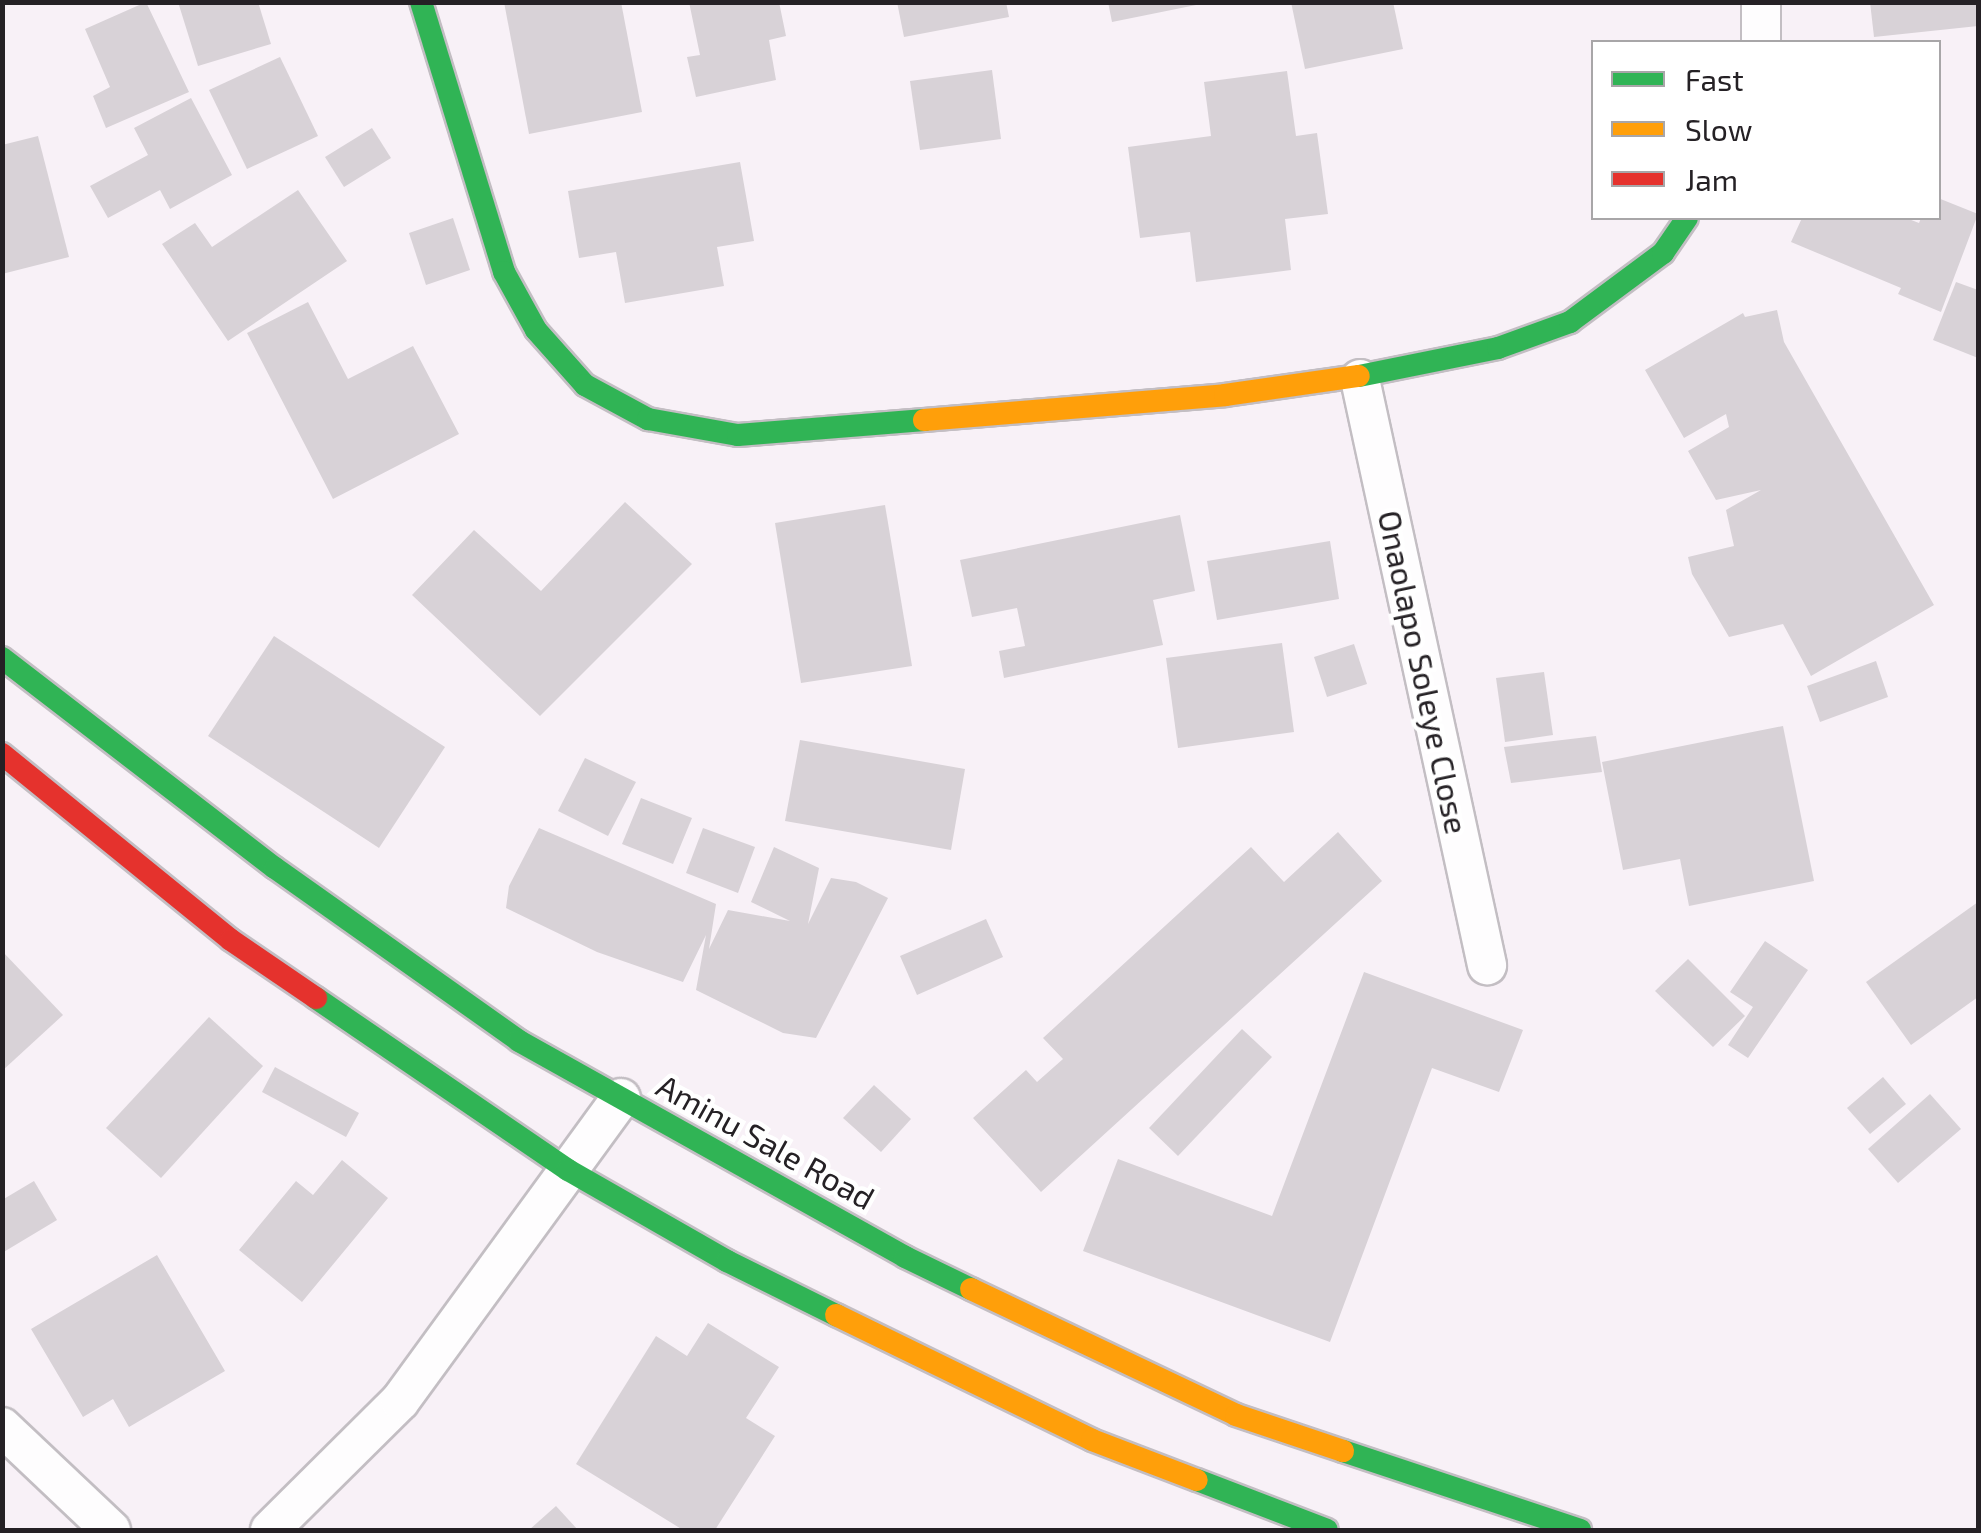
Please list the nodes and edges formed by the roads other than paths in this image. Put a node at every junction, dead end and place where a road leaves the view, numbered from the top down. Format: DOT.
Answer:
graph roads {
  1 [pos="421,2"];
  2 [pos="1761,2"];
  3 [pos="1760,40"];
  4 [pos="1686,220"];
  5 [pos="1360,379"];
  6 [pos="2,658"];
  7 [pos="2,754"];
  8 [pos="1486,965"];
  9 [pos="621,1098"];
  10 [pos="568,1170"];
  11 [pos="2,1426"];
  12 [pos="111,1530"];
  13 [pos="270,1530"];
  14 [pos="1327,1530"];
  15 [pos="1580,1530"];
  1 -- 5 [label="street"];
  2 -- 3 [label="street"];
  4 -- 5 [label="street"];
  5 -- 8 [label="street, Onaolapo Soleye Close"];
  6 -- 9 [label="street, Aminu Sale Road"];
  7 -- 10 [label="street"];
  9 -- 10 [label="street"];
  9 -- 15 [label="street, Aminu Sale Road"];
  10 -- 13 [label="street"];
  10 -- 14 [label="street"];
  11 -- 12 [label="street"];
}
